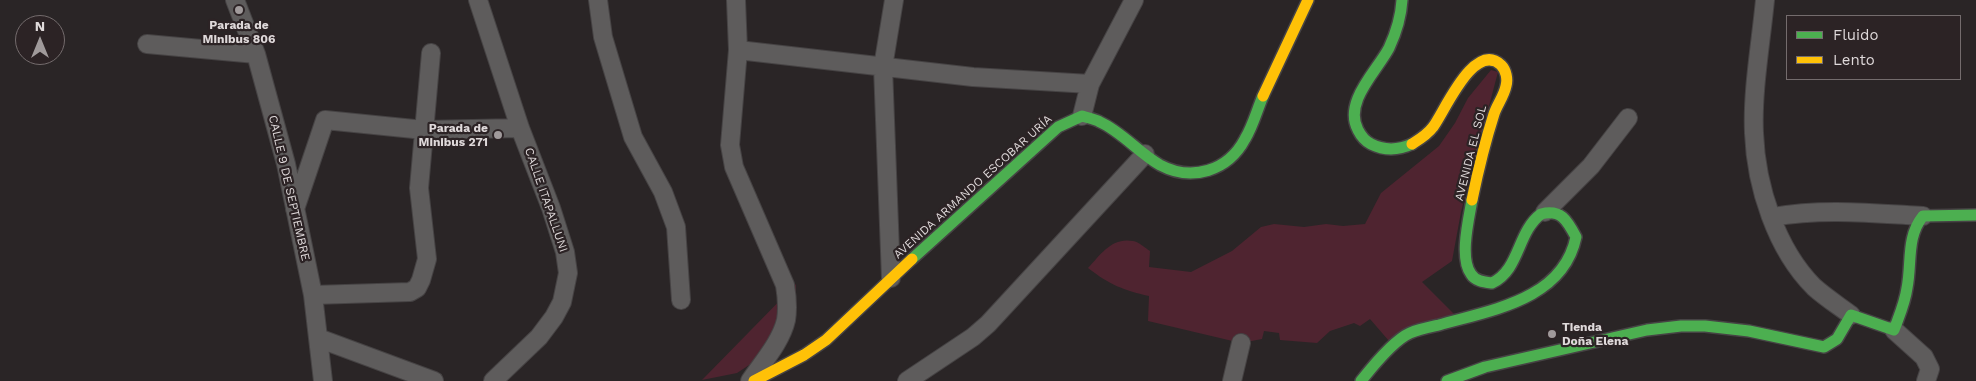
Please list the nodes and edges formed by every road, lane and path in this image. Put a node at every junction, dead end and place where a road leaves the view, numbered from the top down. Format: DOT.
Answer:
graph roads {
  1 [pos="235,0"];
  2 [pos="478,0"];
  3 [pos="598,0"];
  4 [pos="736,0"];
  5 [pos="894,0"];
  6 [pos="1134,0"];
  7 [pos="1308,0"];
  8 [pos="1402,0"];
  9 [pos="1765,0"];
  10 [pos="147,44"];
  11 [pos="738,50"];
  12 [pos="431,53"];
  13 [pos="256,54"];
  14 [pos="883,67"];
  15 [pos="1090,84"];
  16 [pos="1082,116"];
  17 [pos="1628,118"];
  18 [pos="520,128"];
  19 [pos="424,130"];
  20 [pos="1145,154"];
  21 [pos="294,210"];
  22 [pos="1545,212"];
  23 [pos="1976,215"];
  24 [pos="1923,216"];
  25 [pos="1772,217"];
  26 [pos="891,278"];
  27 [pos="313,295"];
  28 [pos="681,300"];
  29 [pos="1851,315"];
  30 [pos="1894,330"];
  31 [pos="318,338"];
  32 [pos="1241,343"];
  33 [pos="323,381"];
  34 [pos="434,381"];
  35 [pos="493,381"];
  36 [pos="752,381"];
  37 [pos="907,381"];
  38 [pos="1232,381"];
  39 [pos="1361,381"];
  40 [pos="1447,381"];
  41 [pos="1926,381"];
  1 -- 13 [label="street, CALLE 9 DE SEPTIEMBRE"];
  2 -- 18 [label="street, CALLE ITAPALLUNI"];
  3 -- 28 [label="street"];
  4 -- 11 [label="street"];
  5 -- 14 [label="street"];
  6 -- 15 [label="street"];
  7 -- 20 [label="street"];
  8 -- 22 [label="street, AVENIDA EL SOL"];
  9 -- 25 [label="street"];
  10 -- 13 [label="street"];
  11 -- 14 [label="street"];
  11 -- 36 [label="street"];
  12 -- 19 [label="street"];
  13 -- 21 [label="street, CALLE 9 DE SEPTIEMBRE"];
  14 -- 15 [label="street"];
  14 -- 26 [label="street"];
  15 -- 16 [label="street"];
  16 -- 20 [label="street"];
  16 -- 26 [label="street, AVENIDA ARMANDO ESCOBAR URÍA"];
  17 -- 22 [label="street"];
  18 -- 19 [label="street"];
  18 -- 35 [label="street, CALLE ITAPALLUNI"];
  19 -- 21 [label="street"];
  19 -- 27 [label="street"];
  20 -- 37 [label="street"];
  21 -- 27 [label="street, CALLE 9 DE SEPTIEMBRE"];
  22 -- 39 [label="street"];
  23 -- 24 [label="street"];
  24 -- 25 [label="street"];
  24 -- 30 [label="street"];
  25 -- 29 [label="street"];
  26 -- 36 [label="street, AVENIDA ARMANDO ESCOBAR URÍA"];
  27 -- 31 [label="street, CALLE 9 DE SEPTIEMBRE"];
  29 -- 30 [label="street"];
  29 -- 40 [label="street"];
  30 -- 41 [label="street"];
  31 -- 33 [label="street, CALLE 9 DE SEPTIEMBRE"];
  31 -- 34 [label="street"];
  32 -- 38 [label="street"];
}
